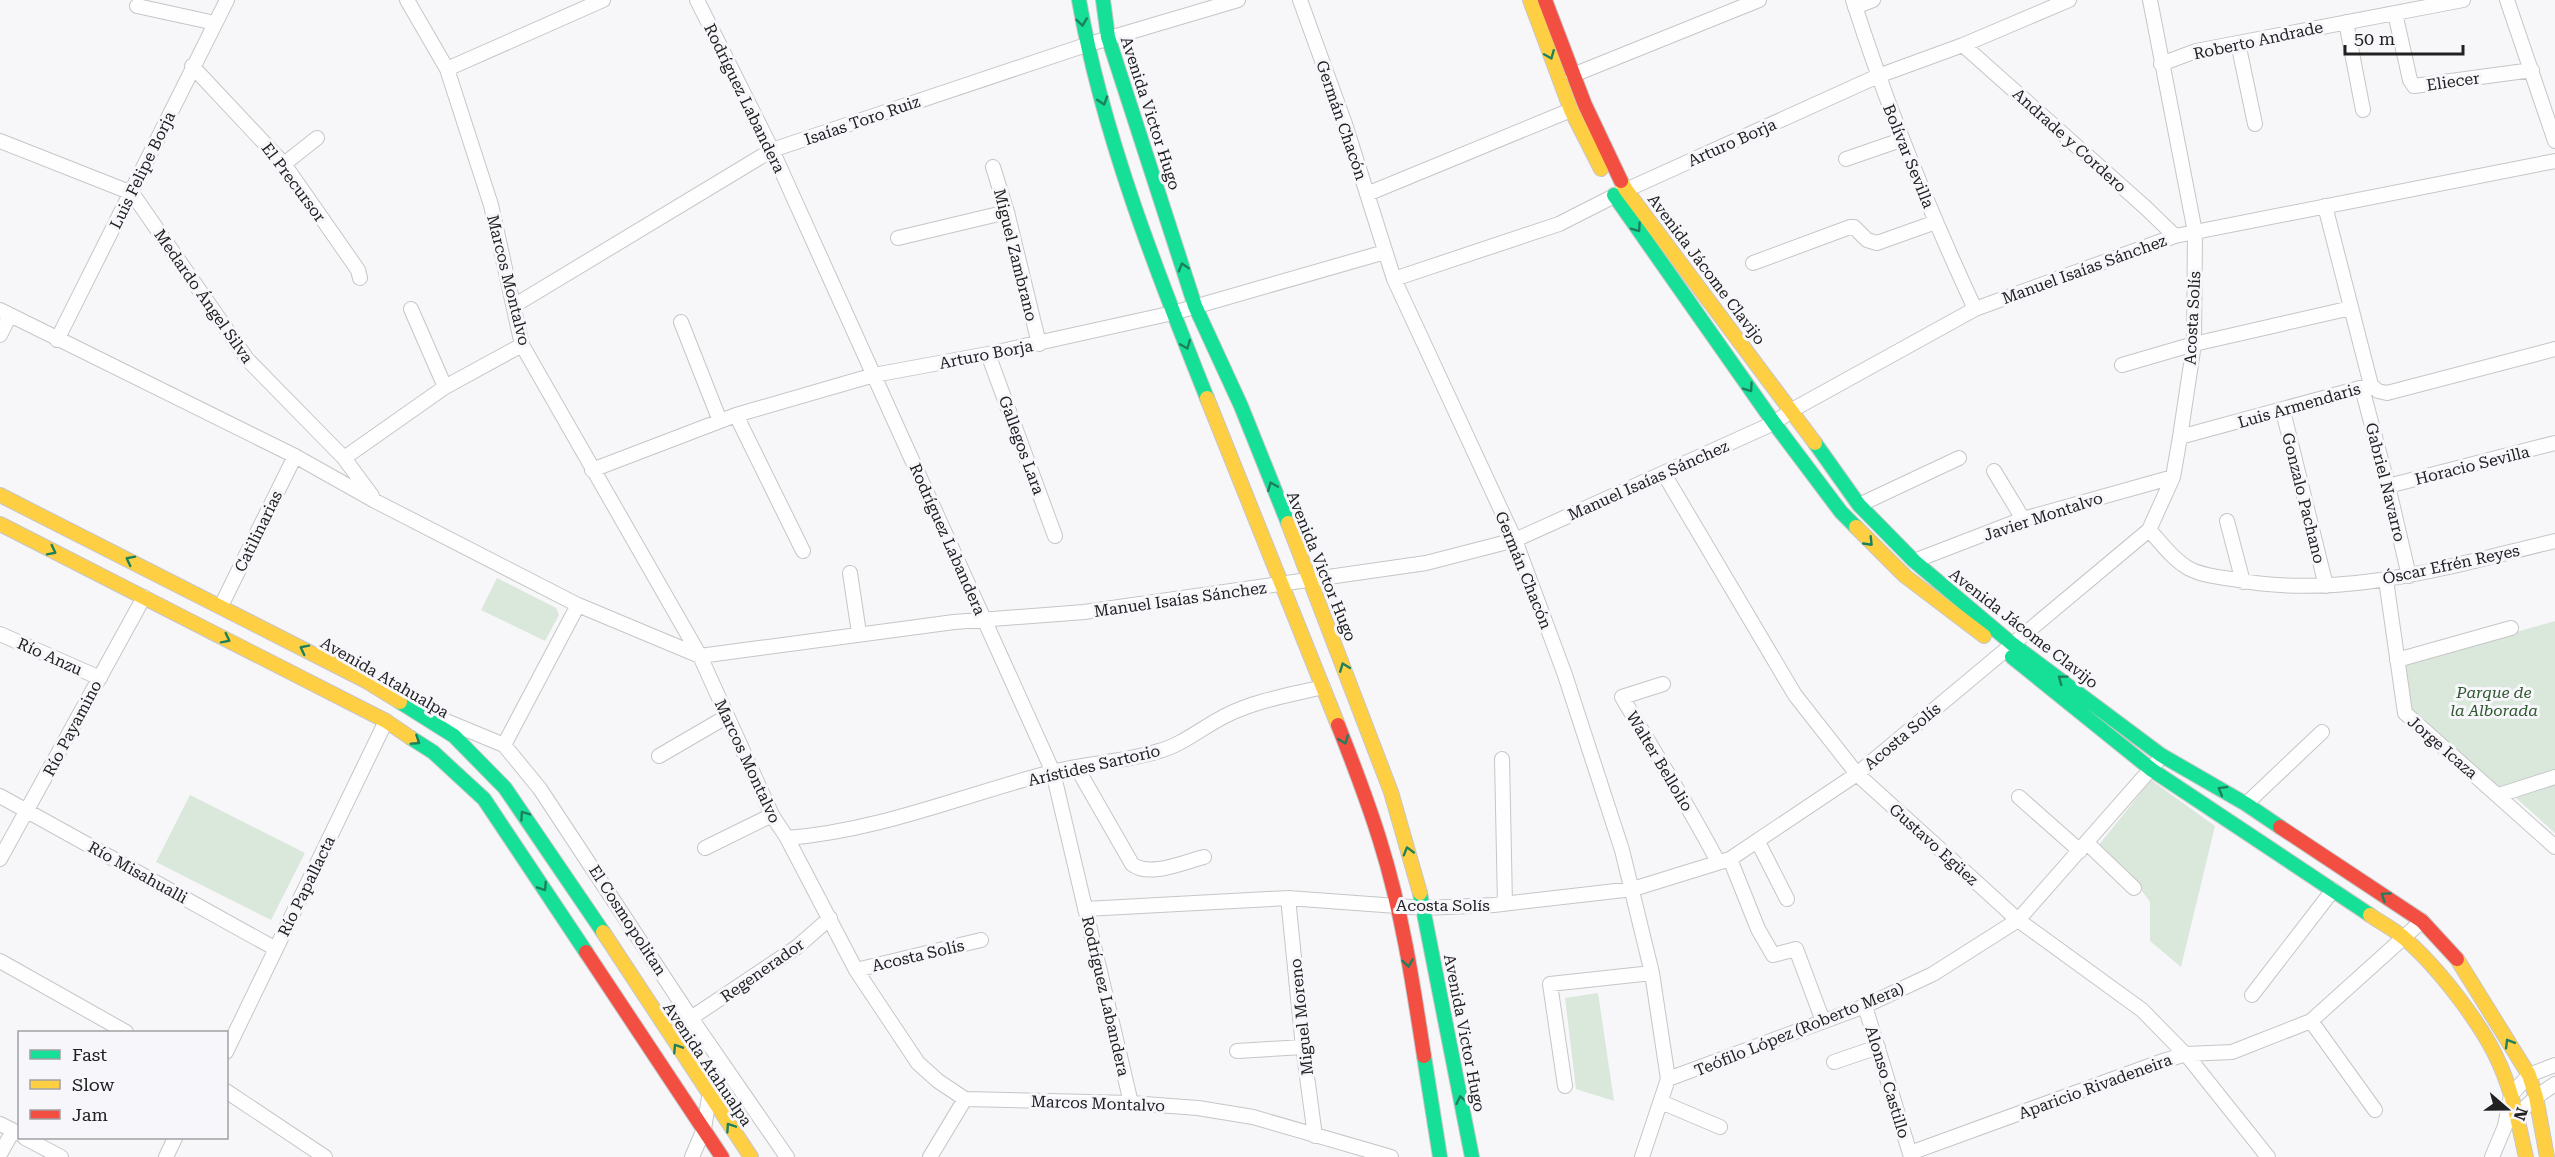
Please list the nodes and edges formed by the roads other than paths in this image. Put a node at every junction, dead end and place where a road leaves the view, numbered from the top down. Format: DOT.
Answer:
graph roads {
  1 [pos="227,0"];
  2 [pos="407,0"];
  3 [pos="603,0"];
  4 [pos="696,0"];
  5 [pos="1079,0"];
  6 [pos="1102,0"];
  7 [pos="1238,0"];
  8 [pos="1300,0"];
  9 [pos="1530,0"];
  10 [pos="1545,0"];
  11 [pos="1759,0"];
  12 [pos="1873,0"];
  13 [pos="2069,0"];
  14 [pos="2150,0"];
  15 [pos="2463,0"];
  16 [pos="2507,0"];
  17 [pos="1854,3"];
  18 [pos="137,6"];
  19 [pos="2395,13"];
  20 [pos="215,22"];
  21 [pos="2346,22"];
  22 [pos="1108,38"];
  23 [pos="2238,43"];
  24 [pos="1086,45"];
  25 [pos="1963,45"];
  26 [pos="2161,64"];
  27 [pos="192,66"];
  28 [pos="447,69"];
  29 [pos="2532,70"];
  30 [pos="1573,75"];
  31 [pos="1878,76"];
  32 [pos="1570,110"];
  33 [pos="2363,110"];
  34 [pos="2255,124"];
  35 [pos="317,138"];
  36 [pos="1901,140"];
  37 [pos="0,141"];
  38 [pos="2555,141"];
  39 [pos="772,150"];
  40 [pos="1846,159"];
  41 [pos="2555,161"];
  42 [pos="284,164"];
  43 [pos="993,167"];
  44 [pos="1621,193"];
  45 [pos="132,194"];
  46 [pos="1367,195"];
  47 [pos="2325,206"];
  48 [pos="1007,212"];
  49 [pos="1936,222"];
  50 [pos="2194,232"];
  51 [pos="2175,237"];
  52 [pos="898,238"];
  53 [pos="1385,252"];
  54 [pos="1753,263"];
  55 [pos="360,278"];
  56 [pos="1394,279"];
  57 [pos="515,305"];
  58 [pos="1195,306"];
  59 [pos="2351,308"];
  60 [pos="411,309"];
  61 [pos="1975,309"];
  62 [pos="5,313"];
  63 [pos="1173,313"];
  64 [pos="681,322"];
  65 [pos="0,335"];
  66 [pos="57,340"];
  67 [pos="1039,344"];
  68 [pos="2194,344"];
  69 [pos="522,345"];
  70 [pos="2555,349"];
  71 [pos="988,354"];
  72 [pos="2122,365"];
  73 [pos="874,375"];
  74 [pos="445,387"];
  75 [pos="2367,387"];
  76 [pos="1791,410"];
  77 [pos="2283,411"];
  78 [pos="736,415"];
  79 [pos="720,421"];
  80 [pos="1774,423"];
  81 [pos="2180,437"];
  82 [pos="2555,443"];
  83 [pos="295,456"];
  84 [pos="344,458"];
  85 [pos="1959,458"];
  86 [pos="592,470"];
  87 [pos="1994,471"];
  88 [pos="1664,474"];
  89 [pos="2173,477"];
  90 [pos="2388,486"];
  91 [pos="0,495"];
  92 [pos="375,501"];
  93 [pos="1859,505"];
  94 [pos="2023,519"];
  95 [pos="2227,521"];
  96 [pos="0,524"];
  97 [pos="2149,530"];
  98 [pos="1055,536"];
  99 [pos="1515,540"];
  100 [pos="2555,541"];
  101 [pos="803,551"];
  102 [pos="1914,561"];
  103 [pos="850,573"];
  104 [pos="2409,576"];
  105 [pos="1311,580"];
  106 [pos="2386,580"];
  107 [pos="2243,582"];
  108 [pos="1281,585"];
  109 [pos="2326,586"];
  110 [pos="144,597"];
  111 [pos="578,605"];
  112 [pos="221,606"];
  113 [pos="984,621"];
  114 [pos="2511,628"];
  115 [pos="0,633"];
  116 [pos="859,633"];
  117 [pos="2008,647"];
  118 [pos="700,656"];
  119 [pos="2397,660"];
  120 [pos="100,678"];
  121 [pos="1663,684"];
  122 [pos="1323,687"];
  123 [pos="419,713"];
  124 [pos="726,717"];
  125 [pos="386,721"];
  126 [pos="2322,732"];
  127 [pos="504,745"];
  128 [pos="2161,755"];
  129 [pos="659,756"];
  130 [pos="1502,759"];
  131 [pos="1077,768"];
  132 [pos="2152,770"];
  133 [pos="1053,772"];
  134 [pos="1857,774"];
  135 [pos="2555,777"];
  136 [pos="2499,795"];
  137 [pos="0,796"];
  138 [pos="2019,797"];
  139 [pos="2246,804"];
  140 [pos="28,811"];
  141 [pos="771,815"];
  142 [pos="787,838"];
  143 [pos="1758,842"];
  144 [pos="2084,847"];
  145 [pos="2555,847"];
  146 [pos="705,848"];
  147 [pos="1204,857"];
  148 [pos="0,859"];
  149 [pos="1724,861"];
  150 [pos="2134,888"];
  151 [pos="1633,889"];
  152 [pos="2333,890"];
  153 [pos="1288,898"];
  154 [pos="1787,899"];
  155 [pos="1505,904"];
  156 [pos="1399,906"];
  157 [pos="1424,908"];
  158 [pos="1085,909"];
  159 [pos="830,918"];
  160 [pos="2018,920"];
  161 [pos="2422,921"];
  162 [pos="2404,938"];
  163 [pos="981,940"];
  164 [pos="276,949"];
  165 [pos="0,961"];
  166 [pos="856,970"];
  167 [pos="1652,973"];
  168 [pos="2252,994"];
  169 [pos="1865,1006"];
  170 [pos="691,1018"];
  171 [pos="1823,1021"];
  172 [pos="2312,1021"];
  173 [pos="124,1031"];
  174 [pos="1303,1047"];
  175 [pos="1878,1047"];
  176 [pos="228,1048"];
  177 [pos="1236,1052"];
  178 [pos="2186,1054"];
  179 [pos="1834,1062"];
  180 [pos="2555,1065"];
  181 [pos="2529,1075"];
  182 [pos="1668,1078"];
  183 [pos="2555,1084"];
  184 [pos="1565,1086"];
  185 [pos="228,1092"];
  186 [pos="2511,1095"];
  187 [pos="709,1096"];
  188 [pos="2536,1097"];
  189 [pos="965,1099"];
  190 [pos="1661,1102"];
  191 [pos="1131,1103"];
  192 [pos="2375,1110"];
  193 [pos="2510,1122"];
  194 [pos="0,1124"];
  195 [pos="1720,1127"];
  196 [pos="704,1129"];
  197 [pos="18,1133"];
  198 [pos="18,1135"];
  199 [pos="1315,1136"];
  200 [pos="28,1139"];
  201 [pos="174,1139"];
  202 [pos="319,1153"];
  203 [pos="0,1154"];
  204 [pos="1910,1155"];
  205 [pos="61,1157"];
  206 [pos="166,1157"];
  207 [pos="692,1157"];
  208 [pos="722,1157"];
  209 [pos="751,1157"];
  210 [pos="787,1157"];
  211 [pos="930,1157"];
  212 [pos="1391,1157"];
  213 [pos="1440,1157"];
  214 [pos="1472,1157"];
  215 [pos="1642,1157"];
  216 [pos="2268,1157"];
  217 [pos="2492,1157"];
  218 [pos="2526,1157"];
  219 [pos="2547,1157"];
  1 -- 20 [label="street, Luis Felipe Borja"];
  2 -- 28 [label="street, Marcos Montalvo"];
  3 -- 28 [label="street"];
  4 -- 39 [label="street, Rodríguez Labandera"];
  5 -- 24 [label="main road, one-way"];
  6 -- 22 [label="main road, Avenida Victor Hugo"];
  7 -- 22 [label="street, Isaías Toro Ruiz"];
  8 -- 46 [label="street, Germán Chacón"];
  9 -- 32 [label="main road, Avenida Jácome Clavijo, one-way"];
  10 -- 30 [label="main road, Avenida Jácome Clavijo"];
  11 -- 30 [label="street"];
  12 -- 17 [label="street"];
  13 -- 25 [label="street, Arturo Borja"];
  14 -- 26 [label="street, Acosta Solís"];
  15 -- 19 [label="street, Roberto Andrade"];
  16 -- 29 [label="street"];
  17 -- 31 [label="street, Bolívar Sevilla"];
  18 -- 20 [label="street"];
  19 -- 21 [label="street, Roberto Andrade"];
  19 -- 29 [label="street, Eliecer"];
  20 -- 27 [label="street, Luis Felipe Borja"];
  21 -- 23 [label="street, Roberto Andrade"];
  21 -- 33 [label="street"];
  22 -- 24 [label="street, Isaías Toro Ruiz"];
  58 -- 22 [label="main road, Avenida Victor Hugo, one-way"];
  23 -- 26 [label="street, Roberto Andrade"];
  23 -- 34 [label="street"];
  24 -- 39 [label="street, Isaías Toro Ruiz"];
  24 -- 63 [label="main road, one-way"];
  25 -- 31 [label="street, Arturo Borja"];
  25 -- 51 [label="street, Andrade y Cordero"];
  26 -- 50 [label="street, Acosta Solís"];
  27 -- 42 [label="street, El Precursor"];
  27 -- 45 [label="street, Luis Felipe Borja"];
  28 -- 57 [label="street, Marcos Montalvo"];
  29 -- 38 [label="street"];
  30 -- 44 [label="main road, Avenida Jácome Clavijo"];
  31 -- 36 [label="street, Bolívar Sevilla"];
  31 -- 44 [label="street, Arturo Borja"];
  32 -- 44 [label="main road, Avenida Jácome Clavijo"];
  32 -- 46 [label="street"];
  35 -- 42 [label="street"];
  36 -- 40 [label="street"];
  36 -- 49 [label="street, Bolívar Sevilla"];
  37 -- 45 [label="street"];
  39 -- 57 [label="street, Isaías Toro Ruiz"];
  39 -- 73 [label="street, Rodríguez Labandera"];
  41 -- 47 [label="street, Manuel Isaías Sánchez"];
  42 -- 55 [label="street, El Precursor"];
  43 -- 48 [label="street, Miguel Zambrano"];
  44 -- 56 [label="street, Arturo Borja"];
  44 -- 76 [label="main road, Avenida Jácome Clavijo"];
  44 -- 80 [label="main road, Avenida Jácome Clavijo, one-way"];
  45 -- 66 [label="street, Luis Felipe Borja"];
  45 -- 84 [label="street, Medardo Ángel Silva"];
  46 -- 53 [label="street, Germán Chacón"];
  47 -- 50 [label="street, Manuel Isaías Sánchez"];
  47 -- 59 [label="street, Gabriel Navarro"];
  48 -- 52 [label="street"];
  48 -- 67 [label="street, Miguel Zambrano"];
  49 -- 54 [label="street"];
  49 -- 61 [label="street, Bolívar Sevilla"];
  50 -- 51 [label="street, Manuel Isaías Sánchez"];
  50 -- 68 [label="street, Acosta Solís"];
  51 -- 61 [label="street, Manuel Isaías Sánchez"];
  53 -- 56 [label="street, Germán Chacón"];
  53 -- 58 [label="street, Arturo Borja"];
  56 -- 99 [label="street, Germán Chacón"];
  57 -- 69 [label="street, Marcos Montalvo"];
  58 -- 63 [label="street, Arturo Borja"];
  105 -- 58 [label="main road, Avenida Victor Hugo, one-way"];
  59 -- 68 [label="street"];
  59 -- 75 [label="street, Gabriel Navarro"];
  60 -- 74 [label="street"];
  61 -- 76 [label="street, Manuel Isaías Sánchez"];
  62 -- 65 [label="street"];
  62 -- 66 [label="street"];
  63 -- 67 [label="street, Arturo Borja"];
  63 -- 108 [label="main road, one-way"];
  64 -- 79 [label="street"];
  66 -- 83 [label="street"];
  67 -- 71 [label="street, Arturo Borja"];
  68 -- 72 [label="street"];
  68 -- 81 [label="street, Acosta Solís"];
  69 -- 74 [label="street"];
  69 -- 86 [label="street, Marcos Montalvo"];
  70 -- 75 [label="street, Luis Armendaris"];
  71 -- 73 [label="street, Arturo Borja"];
  71 -- 98 [label="street, Gallegos Lara"];
  73 -- 78 [label="street, Arturo Borja"];
  73 -- 113 [label="street, Rodríguez Labandera"];
  74 -- 84 [label="street"];
  75 -- 77 [label="street, Luis Armendaris"];
  75 -- 90 [label="street, Gabriel Navarro"];
  76 -- 80 [label="street, Manuel Isaías Sánchez"];
  76 -- 93 [label="main road, Avenida Jácome Clavijo"];
  77 -- 81 [label="street, Luis Armendaris"];
  77 -- 109 [label="street, Gonzalo Pachano"];
  78 -- 79 [label="street, Arturo Borja"];
  78 -- 101 [label="street"];
  79 -- 86 [label="street, Arturo Borja"];
  80 -- 88 [label="street, Manuel Isaías Sánchez"];
  80 -- 117 [label="main road, Avenida Jácome Clavijo, one-way"];
  81 -- 89 [label="street, Acosta Solís"];
  82 -- 90 [label="street, Horacio Sevilla"];
  83 -- 92 [label="street"];
  83 -- 112 [label="street, Catilinarias"];
  84 -- 92 [label="street, Medardo Ángel Silva"];
  85 -- 93 [label="street"];
  86 -- 118 [label="street, Marcos Montalvo"];
  87 -- 94 [label="street"];
  88 -- 99 [label="street, Manuel Isaías Sánchez"];
  88 -- 134 [label="street, Gustavo Egüez"];
  89 -- 94 [label="street, Javier Montalvo"];
  89 -- 97 [label="street, Acosta Solís"];
  90 -- 104 [label="street, Gabriel Navarro"];
  112 -- 91 [label="main road, Avenida Atahualpa, one-way"];
  92 -- 111 [label="street"];
  93 -- 102 [label="main road, Avenida Jácome Clavijo"];
  94 -- 102 [label="street, Javier Montalvo"];
  95 -- 107 [label="street"];
  96 -- 110 [label="main road, one-way"];
  97 -- 107 [label="street, Óscar Efrén Reyes"];
  97 -- 117 [label="street, Acosta Solís"];
  99 -- 105 [label="street, Manuel Isaías Sánchez"];
  99 -- 151 [label="street, Germán Chacón"];
  100 -- 104 [label="street, Óscar Efrén Reyes"];
  102 -- 117 [label="main road, Avenida Jácome Clavijo"];
  103 -- 116 [label="street"];
  104 -- 106 [label="street, Óscar Efrén Reyes"];
  105 -- 108 [label="street, Manuel Isaías Sánchez"];
  157 -- 105 [label="main road, Avenida Victor Hugo, one-way"];
  106 -- 109 [label="street, Óscar Efrén Reyes"];
  106 -- 119 [label="street, Jorge Icaza"];
  107 -- 109 [label="street, Óscar Efrén Reyes"];
  108 -- 113 [label="street, Manuel Isaías Sánchez"];
  108 -- 122 [label="main road"];
  110 -- 120 [label="street, Río Payamino"];
  110 -- 125 [label="main road, one-way"];
  111 -- 118 [label="street"];
  111 -- 127 [label="street"];
  123 -- 112 [label="main road, Avenida Atahualpa, one-way"];
  113 -- 116 [label="street, Manuel Isaías Sánchez"];
  113 -- 133 [label="street, Rodríguez Labandera"];
  114 -- 119 [label="street"];
  115 -- 120 [label="street, Río Anzu"];
  116 -- 118 [label="street, Manuel Isaías Sánchez"];
  128 -- 117 [label="main road, Avenida Jácome Clavijo, one-way"];
  117 -- 132 [label="main road, Avenida Jácome Clavijo"];
  117 -- 134 [label="street, Acosta Solís"];
  118 -- 124 [label="street, Marcos Montalvo"];
  119 -- 136 [label="street, Jorge Icaza"];
  120 -- 140 [label="street, Río Payamino"];
  121 -- 149 [label="street, Walter Bellolio"];
  122 -- 131 [label="street, Arístides Sartorio"];
  122 -- 156 [label="main road, one-way"];
  123 -- 127 [label="street"];
  187 -- 123 [label="main road, Avenida Atahualpa, one-way"];
  124 -- 129 [label="street"];
  124 -- 141 [label="street, Marcos Montalvo"];
  125 -- 164 [label="street, Río Papallacta"];
  125 -- 196 [label="main road, one-way"];
  126 -- 139 [label="street"];
  127 -- 170 [label="street, El Cosmopolitan"];
  128 -- 132 [label="street, Teófilo López (Roberto Mera)"];
  139 -- 128 [label="main road, Avenida Jácome Clavijo, one-way"];
  130 -- 155 [label="street"];
  131 -- 133 [label="street, Arístides Sartorio"];
  131 -- 147 [label="street"];
  132 -- 144 [label="street, Teófilo López (Roberto Mera)"];
  132 -- 152 [label="main road, Avenida Jácome Clavijo"];
  133 -- 142 [label="street, Arístides Sartorio"];
  133 -- 158 [label="street, Rodríguez Labandera"];
  134 -- 143 [label="street, Acosta Solís"];
  134 -- 160 [label="street, Gustavo Egüez"];
  135 -- 136 [label="street"];
  136 -- 145 [label="street, Jorge Icaza"];
  137 -- 140 [label="street, Río Misahualli"];
  138 -- 144 [label="street"];
  161 -- 139 [label="main road, Avenida Jácome Clavijo, one-way"];
  140 -- 148 [label="street, Río Payamino"];
  140 -- 164 [label="street, Río Misahualli"];
  141 -- 142 [label="street, Marcos Montalvo"];
  141 -- 146 [label="street"];
  142 -- 159 [label="street, Marcos Montalvo"];
  143 -- 149 [label="street, Acosta Solís"];
  143 -- 154 [label="street"];
  144 -- 150 [label="street"];
  144 -- 160 [label="street, Teófilo López (Roberto Mera)"];
  149 -- 151 [label="street, Acosta Solís"];
  149 -- 171 [label="street, Walter Bellolio"];
  151 -- 155 [label="street, Acosta Solís"];
  151 -- 167 [label="street, Germán Chacón"];
  152 -- 162 [label="main road, Avenida Jácome Clavijo"];
  152 -- 168 [label="street"];
  153 -- 156 [label="street, Acosta Solís"];
  153 -- 158 [label="street, Acosta Solís"];
  153 -- 174 [label="street, Miguel Moreno"];
  155 -- 157 [label="street, Acosta Solís"];
  156 -- 157 [label="street, Acosta Solís"];
  156 -- 213 [label="main road, one-way"];
  214 -- 157 [label="main road, Avenida Victor Hugo, one-way"];
  158 -- 191 [label="street, Rodríguez Labandera"];
  159 -- 166 [label="street, Marcos Montalvo"];
  159 -- 170 [label="street, Regenerador"];
  160 -- 169 [label="street, Teófilo López (Roberto Mera)"];
  160 -- 178 [label="street, Gustavo Egüez"];
  161 -- 162 [label="street, Aparicio Rivadeneira"];
  181 -- 161 [label="main road, Avenida Jácome Clavijo, one-way"];
  162 -- 172 [label="street, Aparicio Rivadeneira"];
  162 -- 186 [label="main road, Avenida Jácome Clavijo"];
  163 -- 166 [label="street, Acosta Solís"];
  164 -- 176 [label="street, Río Papallacta"];
  165 -- 173 [label="street"];
  166 -- 189 [label="street, Marcos Montalvo"];
  167 -- 182 [label="street, Germán Chacón"];
  167 -- 184 [label="street"];
  169 -- 171 [label="street, Teófilo López (Roberto Mera)"];
  169 -- 175 [label="street, Alonso Castillo"];
  170 -- 210 [label="street, El Cosmopolitan"];
  171 -- 182 [label="street, Teófilo López (Roberto Mera)"];
  172 -- 178 [label="street, Aparicio Rivadeneira"];
  172 -- 192 [label="street"];
  174 -- 177 [label="street"];
  174 -- 199 [label="street, Miguel Moreno"];
  175 -- 179 [label="street"];
  175 -- 204 [label="street, Alonso Castillo"];
  178 -- 204 [label="street, Aparicio Rivadeneira"];
  178 -- 216 [label="street, Gustavo Egüez"];
  180 -- 181 [label="street"];
  181 -- 186 [label="street"];
  181 -- 188 [label="main road, Avenida Jácome Clavijo"];
  182 -- 190 [label="street, Germán Chacón"];
  183 -- 188 [label="street"];
  185 -- 202 [label="street"];
  186 -- 193 [label="main road, Avenida Jácome Clavijo"];
  187 -- 196 [label="street"];
  209 -- 187 [label="main road, Avenida Atahualpa, one-way"];
  188 -- 193 [label="street"];
  188 -- 219 [label="main road, Avenida Jácome Clavijo"];
  189 -- 191 [label="street, Marcos Montalvo"];
  189 -- 211 [label="street"];
  190 -- 195 [label="street"];
  190 -- 215 [label="street, Germán Chacón"];
  191 -- 199 [label="street, Marcos Montalvo"];
  193 -- 217 [label="street"];
  193 -- 218 [label="main road, Avenida Jácome Clavijo"];
  194 -- 197 [label="street"];
  196 -- 207 [label="street"];
  196 -- 208 [label="main road"];
  198 -- 203 [label="street"];
  199 -- 212 [label="street, Marcos Montalvo"];
  200 -- 205 [label="street"];
  201 -- 206 [label="street"];
}
